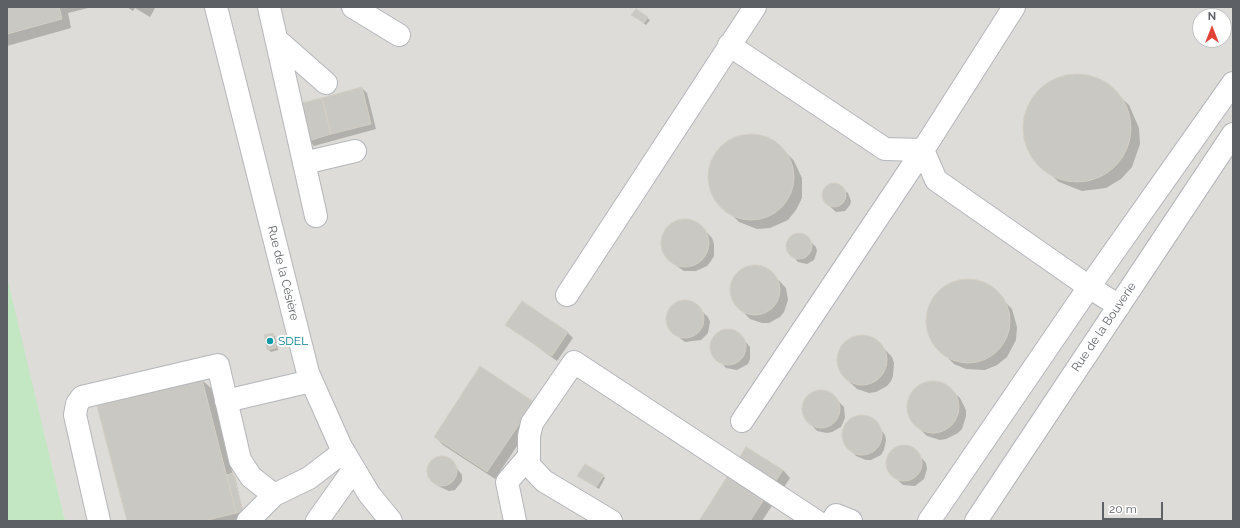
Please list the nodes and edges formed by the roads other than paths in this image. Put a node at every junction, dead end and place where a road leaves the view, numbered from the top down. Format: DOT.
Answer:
graph roads {
  1 [pos="216,7"];
  2 [pos="269,7"];
  3 [pos="353,7"];
  4 [pos="755,7"];
  5 [pos="1014,7"];
  6 [pos="399,35"];
  7 [pos="277,40"];
  8 [pos="729,45"];
  9 [pos="1233,83"];
  10 [pos="287,87"];
  11 [pos="1233,134"];
  12 [pos="923,150"];
  13 [pos="355,151"];
  14 [pos="304,163"];
  15 [pos="316,216"];
  16 [pos="1089,287"];
  17 [pos="567,295"];
  18 [pos="1119,306"];
  19 [pos="311,381"];
  20 [pos="226,401"];
  21 [pos="742,421"];
  22 [pos="529,456"];
  23 [pos="348,460"];
  24 [pos="274,495"];
  25 [pos="99,521"];
  26 [pos="248,521"];
  27 [pos="317,521"];
  28 [pos="391,521"];
  29 [pos="515,521"];
  30 [pos="611,521"];
  31 [pos="816,521"];
  32 [pos="832,521"];
  33 [pos="851,521"];
  34 [pos="929,521"];
  35 [pos="976,521"];
  1 -- 19 [label="street, Rue de la Césière"];
  2 -- 7 [label="street"];
  3 -- 6 [label="street"];
  4 -- 8 [label="street"];
  5 -- 12 [label="street"];
  7 -- 10 [label="street"];
  7 -- 10 [label="street"];
  8 -- 12 [label="street"];
  8 -- 17 [label="street"];
  9 -- 16 [label="street"];
  10 -- 14 [label="street"];
  11 -- 18 [label="street, Rue de la Bouverie"];
  12 -- 16 [label="street"];
  12 -- 21 [label="street"];
  13 -- 14 [label="street"];
  14 -- 15 [label="street"];
  16 -- 18 [label="street"];
  16 -- 34 [label="street"];
  18 -- 35 [label="street, Rue de la Bouverie"];
  19 -- 20 [label="street"];
  19 -- 23 [label="street, Rue de la Césière"];
  20 -- 24 [label="street"];
  20 -- 25 [label="street"];
  22 -- 29 [label="street"];
  22 -- 30 [label="street"];
  22 -- 31 [label="street"];
  23 -- 24 [label="street"];
  23 -- 27 [label="street"];
  23 -- 28 [label="street, Rue de la Césière"];
  24 -- 26 [label="street"];
  32 -- 33 [label="street"];
}
